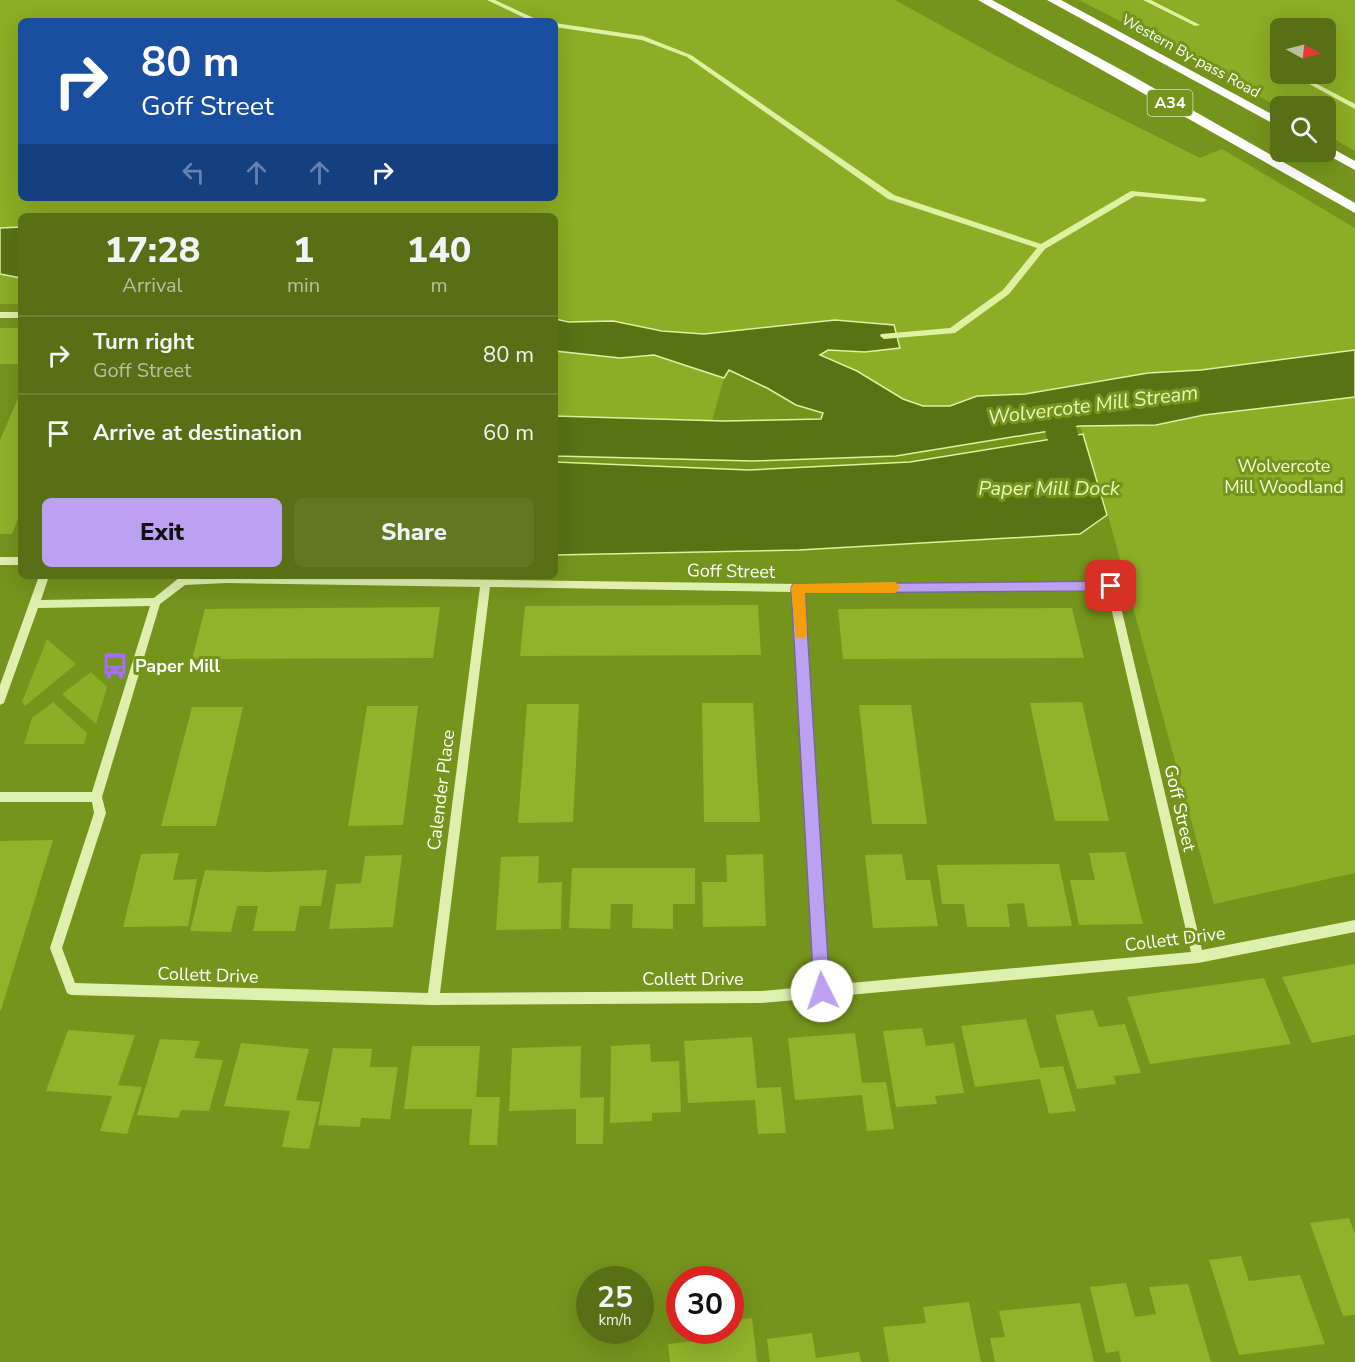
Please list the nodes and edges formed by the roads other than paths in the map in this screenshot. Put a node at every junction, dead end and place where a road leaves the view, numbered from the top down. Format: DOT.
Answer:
graph roads {
  1 [pos="984,0"];
  2 [pos="1053,0"];
  3 [pos="1270,118"];
  4 [pos="1336,155"];
  5 [pos="1355,166"];
  6 [pos="1355,209"];
  7 [pos="0,315"];
  8 [pos="18,315"];
  9 [pos="0,561"];
  10 [pos="18,561"];
  11 [pos="43,579"];
  12 [pos="485,585"];
  13 [pos="798,588"];
  14 [pos="156,602"];
  15 [pos="35,604"];
  16 [pos="0,700"];
  17 [pos="0,797"];
  18 [pos="96,797"];
  19 [pos="1355,926"];
  20 [pos="1198,957"];
  21 [pos="822,991"];
  22 [pos="433,999"];
  1 -- 6 [label="highway, A34"];
  2 -- 3 [label="highway, Western By-pass Road / A34"];
  4 -- 5 [label="highway"];
  7 -- 8 [label="street"];
  9 -- 10 [label="street"];
  11 -- 15 [label="street"];
  12 -- 13 [label="street, Goff Street"];
  12 -- 14 [label="street, Goff Street"];
  12 -- 22 [label="street, Calender Place"];
  13 -- 20 [label="street, Goff Street"];
  13 -- 21 [label="street"];
  14 -- 15 [label="street"];
  14 -- 18 [label="street"];
  15 -- 16 [label="street"];
  17 -- 18 [label="street"];
  18 -- 22 [label="street, Collett Drive"];
  19 -- 20 [label="street, Collett Drive"];
  20 -- 21 [label="street, Collett Drive"];
  21 -- 22 [label="street, Collett Drive"];
}
